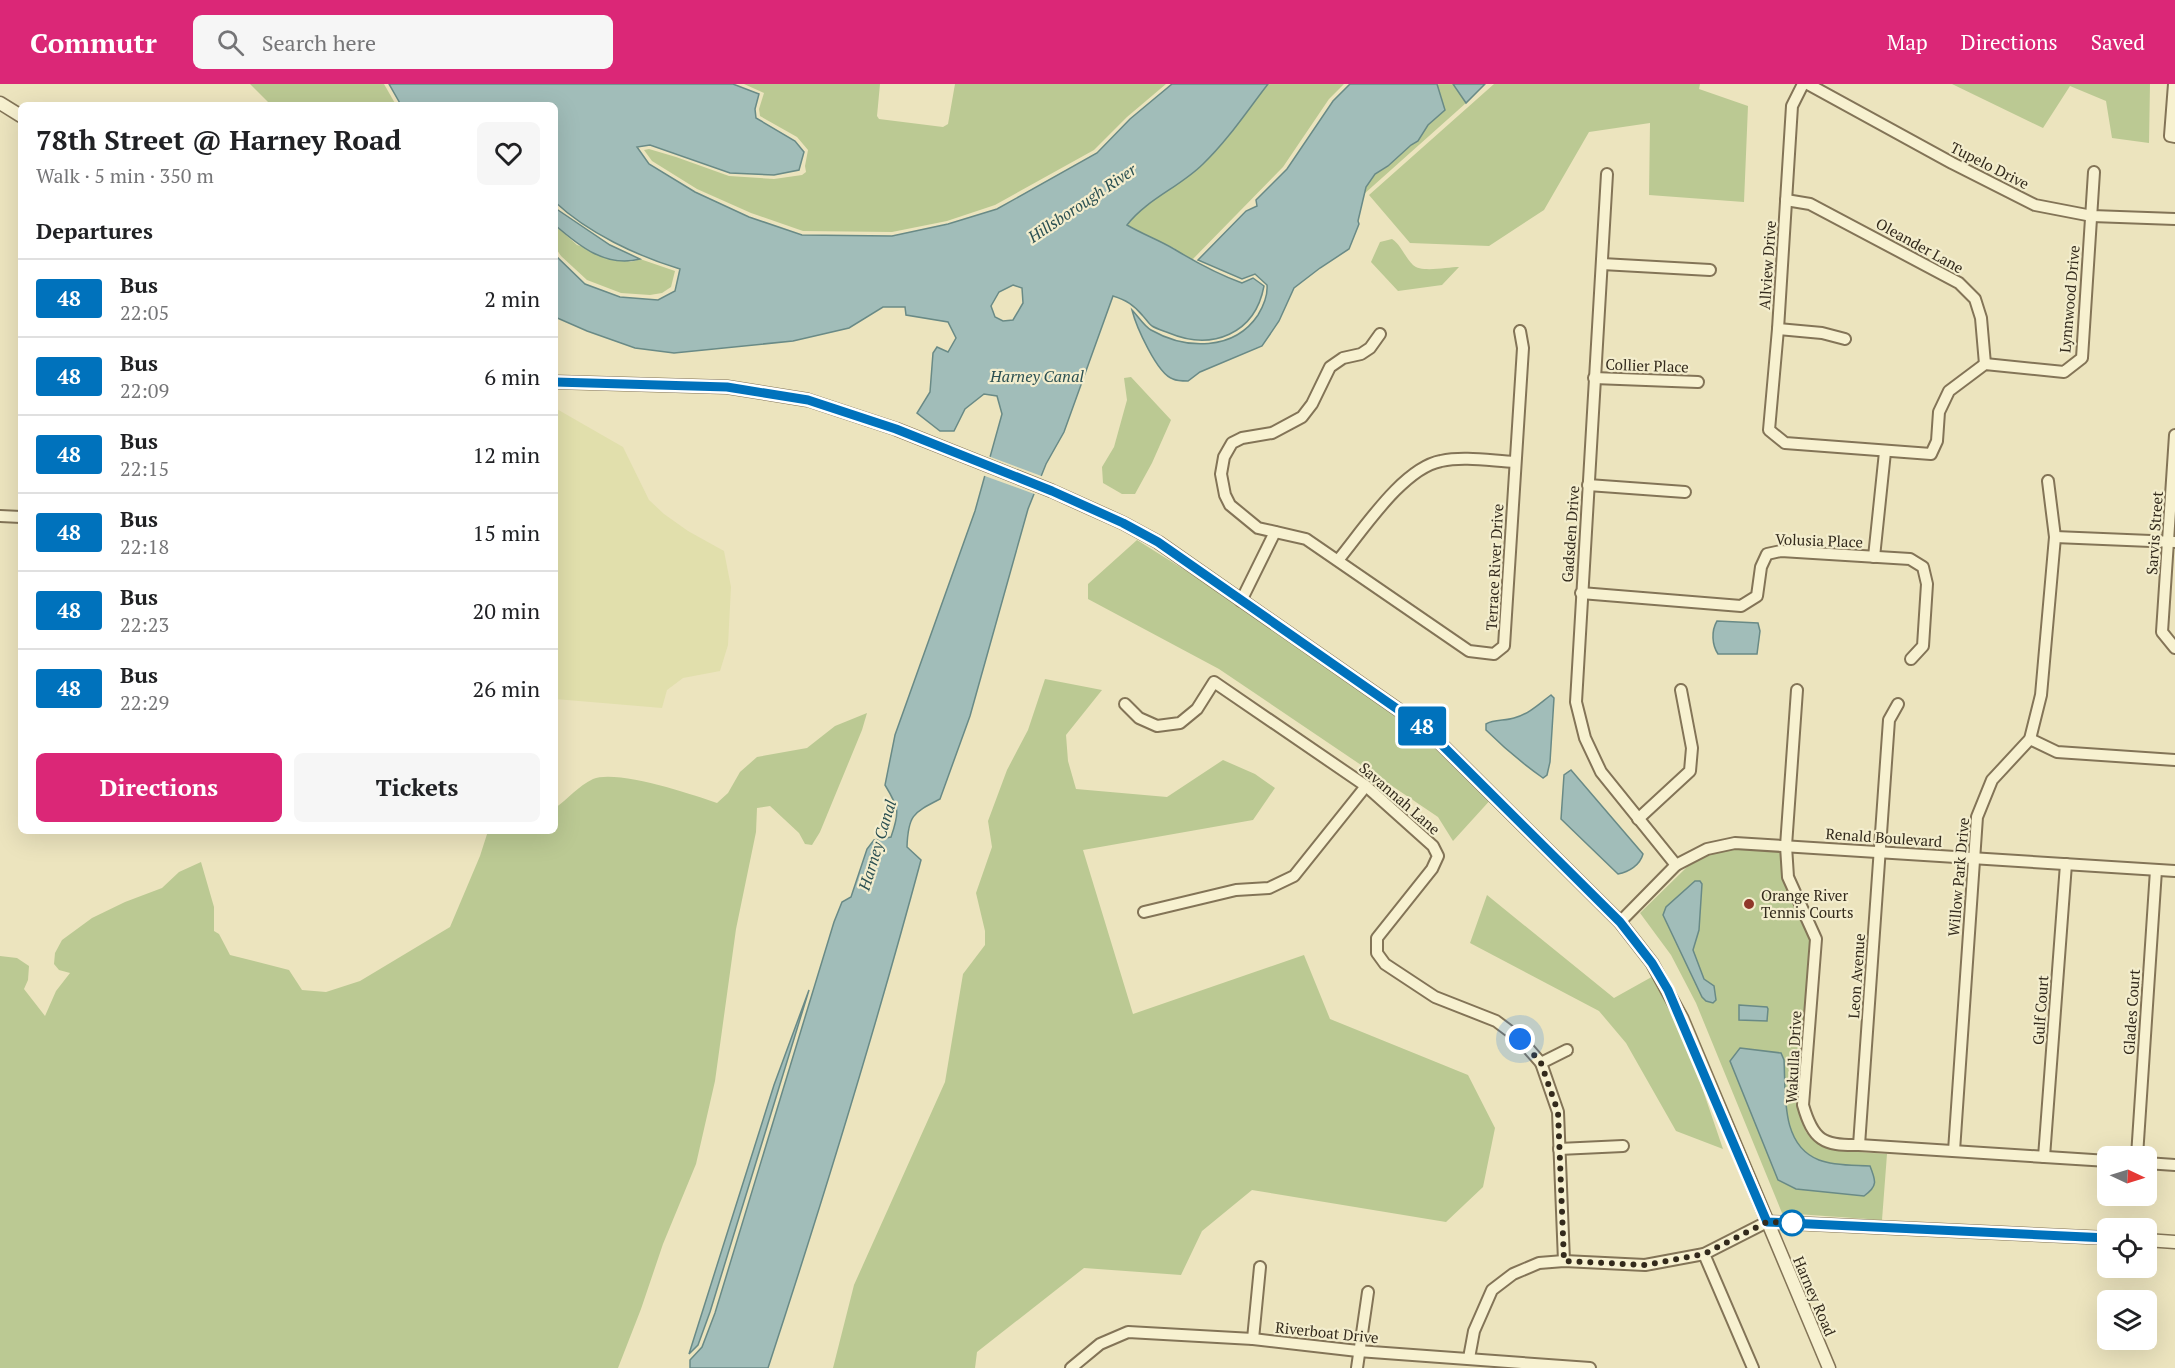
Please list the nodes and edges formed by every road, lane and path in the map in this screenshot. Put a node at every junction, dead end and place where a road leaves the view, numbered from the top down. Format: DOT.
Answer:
graph roads {
  1 [pos="1803,84"];
  2 [pos="1808,84"];
  3 [pos="2174,84"];
  4 [pos="0,103"];
  5 [pos="18,114"];
  6 [pos="2173,136"];
  7 [pos="2094,172"];
  8 [pos="1607,174"];
  9 [pos="1786,200"];
  10 [pos="2092,216"];
  11 [pos="2175,219"];
  12 [pos="1602,264"];
  13 [pos="1710,270"];
  14 [pos="1778,329"];
  15 [pos="1520,331"];
  16 [pos="1380,334"];
  17 [pos="1845,339"];
  18 [pos="1985,364"];
  19 [pos="1594,378"];
  20 [pos="558,382"];
  21 [pos="1698,382"];
  22 [pos="2175,435"];
  23 [pos="1885,452"];
  24 [pos="1515,462"];
  25 [pos="2048,481"];
  26 [pos="1588,485"];
  27 [pos="1685,492"];
  28 [pos="0,516"];
  29 [pos="18,517"];
  30 [pos="1275,532"];
  31 [pos="2055,537"];
  32 [pos="2172,542"];
  33 [pos="1874,557"];
  34 [pos="1339,559"];
  35 [pos="1581,593"];
  36 [pos="1242,601"];
  37 [pos="2175,648"];
  38 [pos="1911,659"];
  39 [pos="1681,690"];
  40 [pos="1797,690"];
  41 [pos="1125,704"];
  42 [pos="1898,704"];
  43 [pos="2030,739"];
  44 [pos="2175,760"];
  45 [pos="1366,786"];
  46 [pos="1638,819"];
  47 [pos="1786,846"];
  48 [pos="1880,852"];
  49 [pos="1973,858"];
  50 [pos="2066,864"];
  51 [pos="1676,865"];
  52 [pos="2156,870"];
  53 [pos="2175,871"];
  54 [pos="1144,912"];
  55 [pos="1620,922"];
  56 [pos="1567,1050"];
  57 [pos="1541,1063"];
  58 [pos="1859,1145"];
  59 [pos="1623,1146"];
  60 [pos="2138,1146"];
  61 [pos="1559,1149"];
  62 [pos="1954,1151"];
  63 [pos="2044,1157"];
  64 [pos="2097,1160"];
  65 [pos="2157,1164"];
  66 [pos="2175,1165"];
  67 [pos="1767,1222"];
  68 [pos="2097,1237"];
  69 [pos="2157,1241"];
  70 [pos="2175,1242"];
  71 [pos="1704,1254"];
  72 [pos="1564,1261"];
  73 [pos="1260,1267"];
  74 [pos="1368,1292"];
  75 [pos="1253,1339"];
  76 [pos="1358,1351"];
  77 [pos="1469,1358"];
  78 [pos="1071,1368"];
  79 [pos="1357,1368"];
  80 [pos="1590,1368"];
  81 [pos="1752,1368"];
  82 [pos="1829,1368"];
  1 -- 9 [label="street, Allview Drive"];
  2 -- 10 [label="street, Tupelo Drive"];
  3 -- 6 [label="street"];
  4 -- 5 [label="street"];
  7 -- 10 [label="street, Lynnwood Drive"];
  8 -- 12 [label="street, Gadsden Drive"];
  9 -- 14 [label="street, Allview Drive"];
  9 -- 18 [label="street, Oleander Lane"];
  10 -- 11 [label="street, Tupelo Drive"];
  10 -- 18 [label="street, Lynnwood Drive"];
  12 -- 13 [label="street"];
  12 -- 19 [label="street, Gadsden Drive"];
  14 -- 17 [label="street"];
  14 -- 23 [label="street, Allview Drive"];
  15 -- 24 [label="street, Terrace River Drive"];
  16 -- 30 [label="street, Terrace River Drive"];
  18 -- 23 [label="street"];
  19 -- 21 [label="street, Collier Place"];
  19 -- 26 [label="street, Gadsden Drive"];
  20 -- 36 [label="street, Harney Road"];
  22 -- 32 [label="street, Sarvis Street"];
  23 -- 33 [label="street"];
  24 -- 34 [label="street"];
  24 -- 34 [label="street, Terrace River Drive"];
  25 -- 31 [label="street, Willow Park Drive"];
  26 -- 27 [label="street"];
  26 -- 35 [label="street, Gadsden Drive"];
  28 -- 29 [label="street"];
  30 -- 34 [label="street, Terrace River Drive"];
  30 -- 36 [label="street"];
  31 -- 32 [label="street"];
  31 -- 43 [label="street, Willow Park Drive"];
  32 -- 37 [label="street, Sarvis Street"];
  33 -- 35 [label="street, Volusia Place"];
  33 -- 38 [label="street, Volusia Place"];
  35 -- 46 [label="street, Gadsden Drive"];
  36 -- 55 [label="street, Harney Road"];
  39 -- 46 [label="street"];
  40 -- 47 [label="street, Wakulla Drive"];
  41 -- 45 [label="street, Savannah Lane"];
  42 -- 48 [label="street, Leon Avenue"];
  43 -- 44 [label="street"];
  43 -- 49 [label="street, Willow Park Drive"];
  45 -- 54 [label="street"];
  45 -- 57 [label="street, Savannah Lane"];
  46 -- 51 [label="street, Gadsden Drive"];
  47 -- 48 [label="street, Renald Boulevard"];
  47 -- 51 [label="street, Renald Boulevard"];
  47 -- 58 [label="street, Wakulla Drive"];
  48 -- 49 [label="street, Renald Boulevard"];
  48 -- 58 [label="street, Leon Avenue"];
  49 -- 50 [label="street, Renald Boulevard"];
  49 -- 62 [label="street, Willow Park Drive"];
  50 -- 52 [label="street, Renald Boulevard"];
  50 -- 63 [label="street, Gulf Court"];
  51 -- 55 [label="street, Renald Boulevard"];
  52 -- 53 [label="street, Renald Boulevard"];
  52 -- 60 [label="street, Glades Court"];
  55 -- 67 [label="street, Harney Road"];
  56 -- 57 [label="street"];
  57 -- 61 [label="street, Savannah Lane"];
  58 -- 62 [label="street, Wakulla Drive"];
  59 -- 61 [label="street"];
  61 -- 72 [label="street, Savannah Lane"];
  62 -- 63 [label="street, Wakulla Drive"];
  63 -- 64 [label="street, Wakulla Drive"];
  65 -- 66 [label="street"];
  67 -- 68 [label="street"];
  67 -- 71 [label="street"];
  67 -- 82 [label="street, Harney Road"];
  69 -- 70 [label="street"];
  71 -- 72 [label="street"];
  71 -- 81 [label="street"];
  72 -- 77 [label="street"];
  73 -- 75 [label="street"];
  74 -- 76 [label="street"];
  75 -- 76 [label="street, Riverboat Drive"];
  75 -- 78 [label="street, Riverboat Drive"];
  76 -- 77 [label="street, Riverboat Drive"];
  76 -- 79 [label="street"];
  77 -- 80 [label="street, Riverboat Drive"];
}
